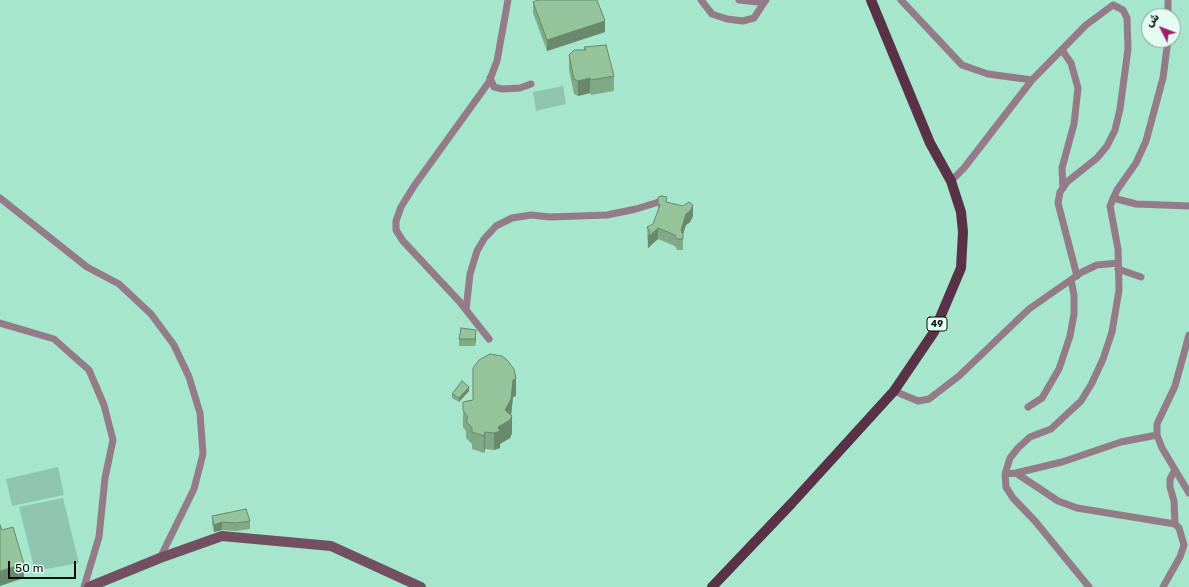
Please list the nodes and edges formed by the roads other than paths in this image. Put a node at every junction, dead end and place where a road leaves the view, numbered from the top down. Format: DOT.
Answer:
graph roads {
  1 [pos="508,0"];
  2 [pos="701,0"];
  3 [pos="739,0"];
  4 [pos="766,0"];
  5 [pos="871,0"];
  6 [pos="901,0"];
  7 [pos="1167,48"];
  8 [pos="1062,50"];
  9 [pos="490,78"];
  10 [pos="1032,80"];
  11 [pos="531,84"];
  12 [pos="951,181"];
  13 [pos="1063,188"];
  14 [pos="0,198"];
  15 [pos="1113,198"];
  16 [pos="662,201"];
  17 [pos="1189,206"];
  18 [pos="1118,266"];
  19 [pos="1077,276"];
  20 [pos="1141,277"];
  21 [pos="1071,280"];
  22 [pos="466,310"];
  23 [pos="0,322"];
  24 [pos="1189,335"];
  25 [pos="489,339"];
  26 [pos="894,391"];
  27 [pos="1028,407"];
  28 [pos="1157,435"];
  29 [pos="1175,470"];
  30 [pos="1016,473"];
  31 [pos="1005,474"];
  32 [pos="1189,494"];
  33 [pos="1175,524"];
  34 [pos="160,558"];
  35 [pos="84,587"];
  36 [pos="89,587"];
  37 [pos="421,587"];
  38 [pos="712,587"];
  39 [pos="1089,587"];
  40 [pos="1163,587"];
  1 -- 9 [label="street"];
  2 -- 4 [label="street"];
  3 -- 4 [label="street"];
  5 -- 12 [label="main road, 49"];
  6 -- 10 [label="street"];
  7 -- 15 [label="street"];
  8 -- 10 [label="street"];
  8 -- 13 [label="street"];
  8 -- 13 [label="street"];
  9 -- 11 [label="street"];
  9 -- 22 [label="street"];
  10 -- 12 [label="street"];
  12 -- 26 [label="main road, 49"];
  13 -- 19 [label="street"];
  14 -- 34 [label="street"];
  15 -- 17 [label="street"];
  15 -- 18 [label="street"];
  16 -- 22 [label="street"];
  18 -- 19 [label="street"];
  18 -- 20 [label="street"];
  18 -- 31 [label="street"];
  19 -- 21 [label="street"];
  21 -- 26 [label="street"];
  21 -- 27 [label="street"];
  22 -- 25 [label="street"];
  23 -- 35 [label="street"];
  24 -- 28 [label="street"];
  26 -- 38 [label="main road, 49"];
  28 -- 29 [label="street"];
  28 -- 30 [label="street"];
  29 -- 32 [label="street"];
  29 -- 33 [label="street"];
  30 -- 31 [label="street"];
  30 -- 33 [label="street"];
  31 -- 39 [label="street"];
  33 -- 40 [label="street"];
  34 -- 36 [label="street"];
  34 -- 37 [label="street"];
}
